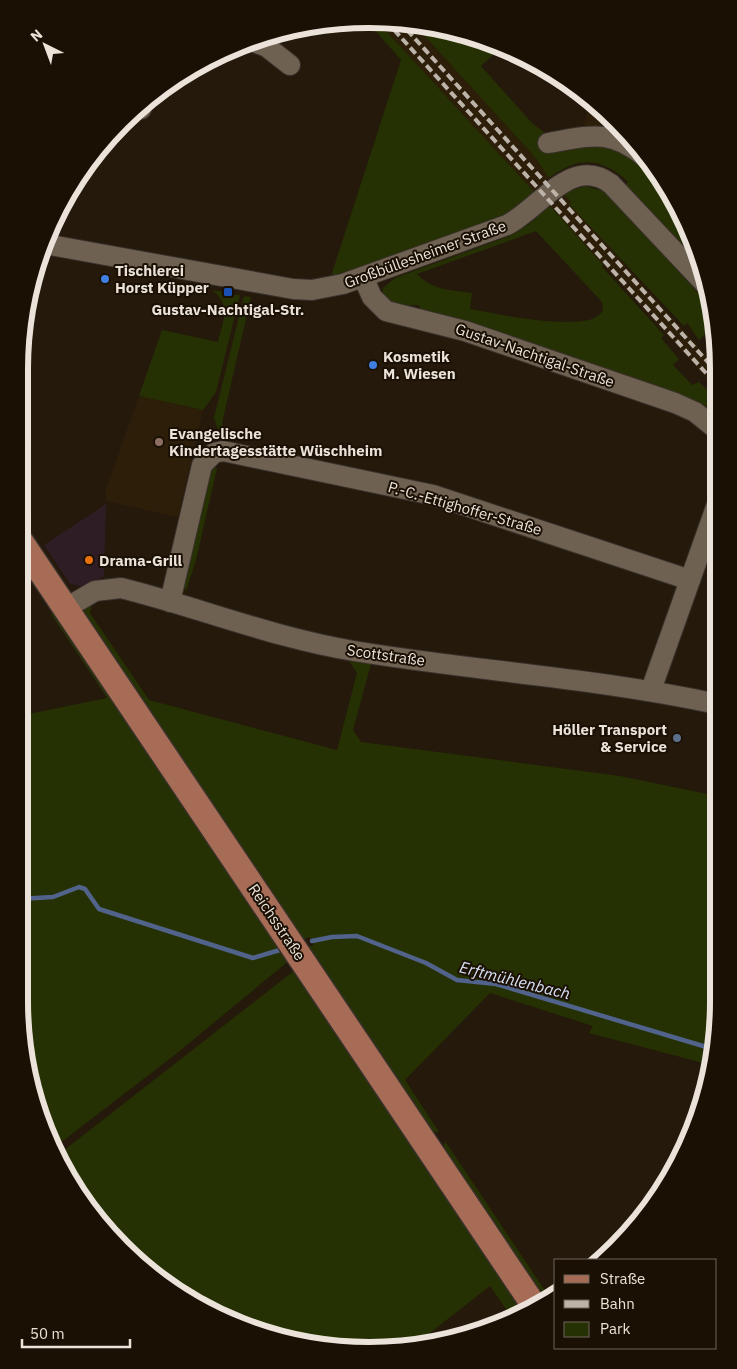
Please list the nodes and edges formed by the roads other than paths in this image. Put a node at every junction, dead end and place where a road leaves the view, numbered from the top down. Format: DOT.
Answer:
graph roads {
  1 [pos="262,45"];
  2 [pos="290,65"];
  3 [pos="548,143"];
  4 [pos="627,146"];
  5 [pos="51,245"];
  6 [pos="696,275"];
  7 [pos="363,277"];
  8 [pos="710,424"];
  9 [pos="710,524"];
  10 [pos="28,552"];
  11 [pos="690,580"];
  12 [pos="170,602"];
  13 [pos="66,608"];
  14 [pos="651,690"];
  15 [pos="710,703"];
  16 [pos="530,1300"];
  1 -- 2 [label="street"];
  3 -- 4 [label="street"];
  5 -- 7 [label="street, Großbüllesheimer Straße"];
  6 -- 7 [label="street, Großbüllesheimer Straße"];
  7 -- 8 [label="street, Gustav-Nachtigal-Straße"];
  9 -- 11 [label="street"];
  10 -- 13 [label="main road, Reichsstraße"];
  11 -- 12 [label="street, P.-C.-Ettighoffer-Straße"];
  11 -- 14 [label="street"];
  12 -- 13 [label="street, Scottstraße"];
  12 -- 14 [label="street, Scottstraße"];
  13 -- 16 [label="main road, Reichsstraße"];
  14 -- 15 [label="street, Scottstraße"];
}
